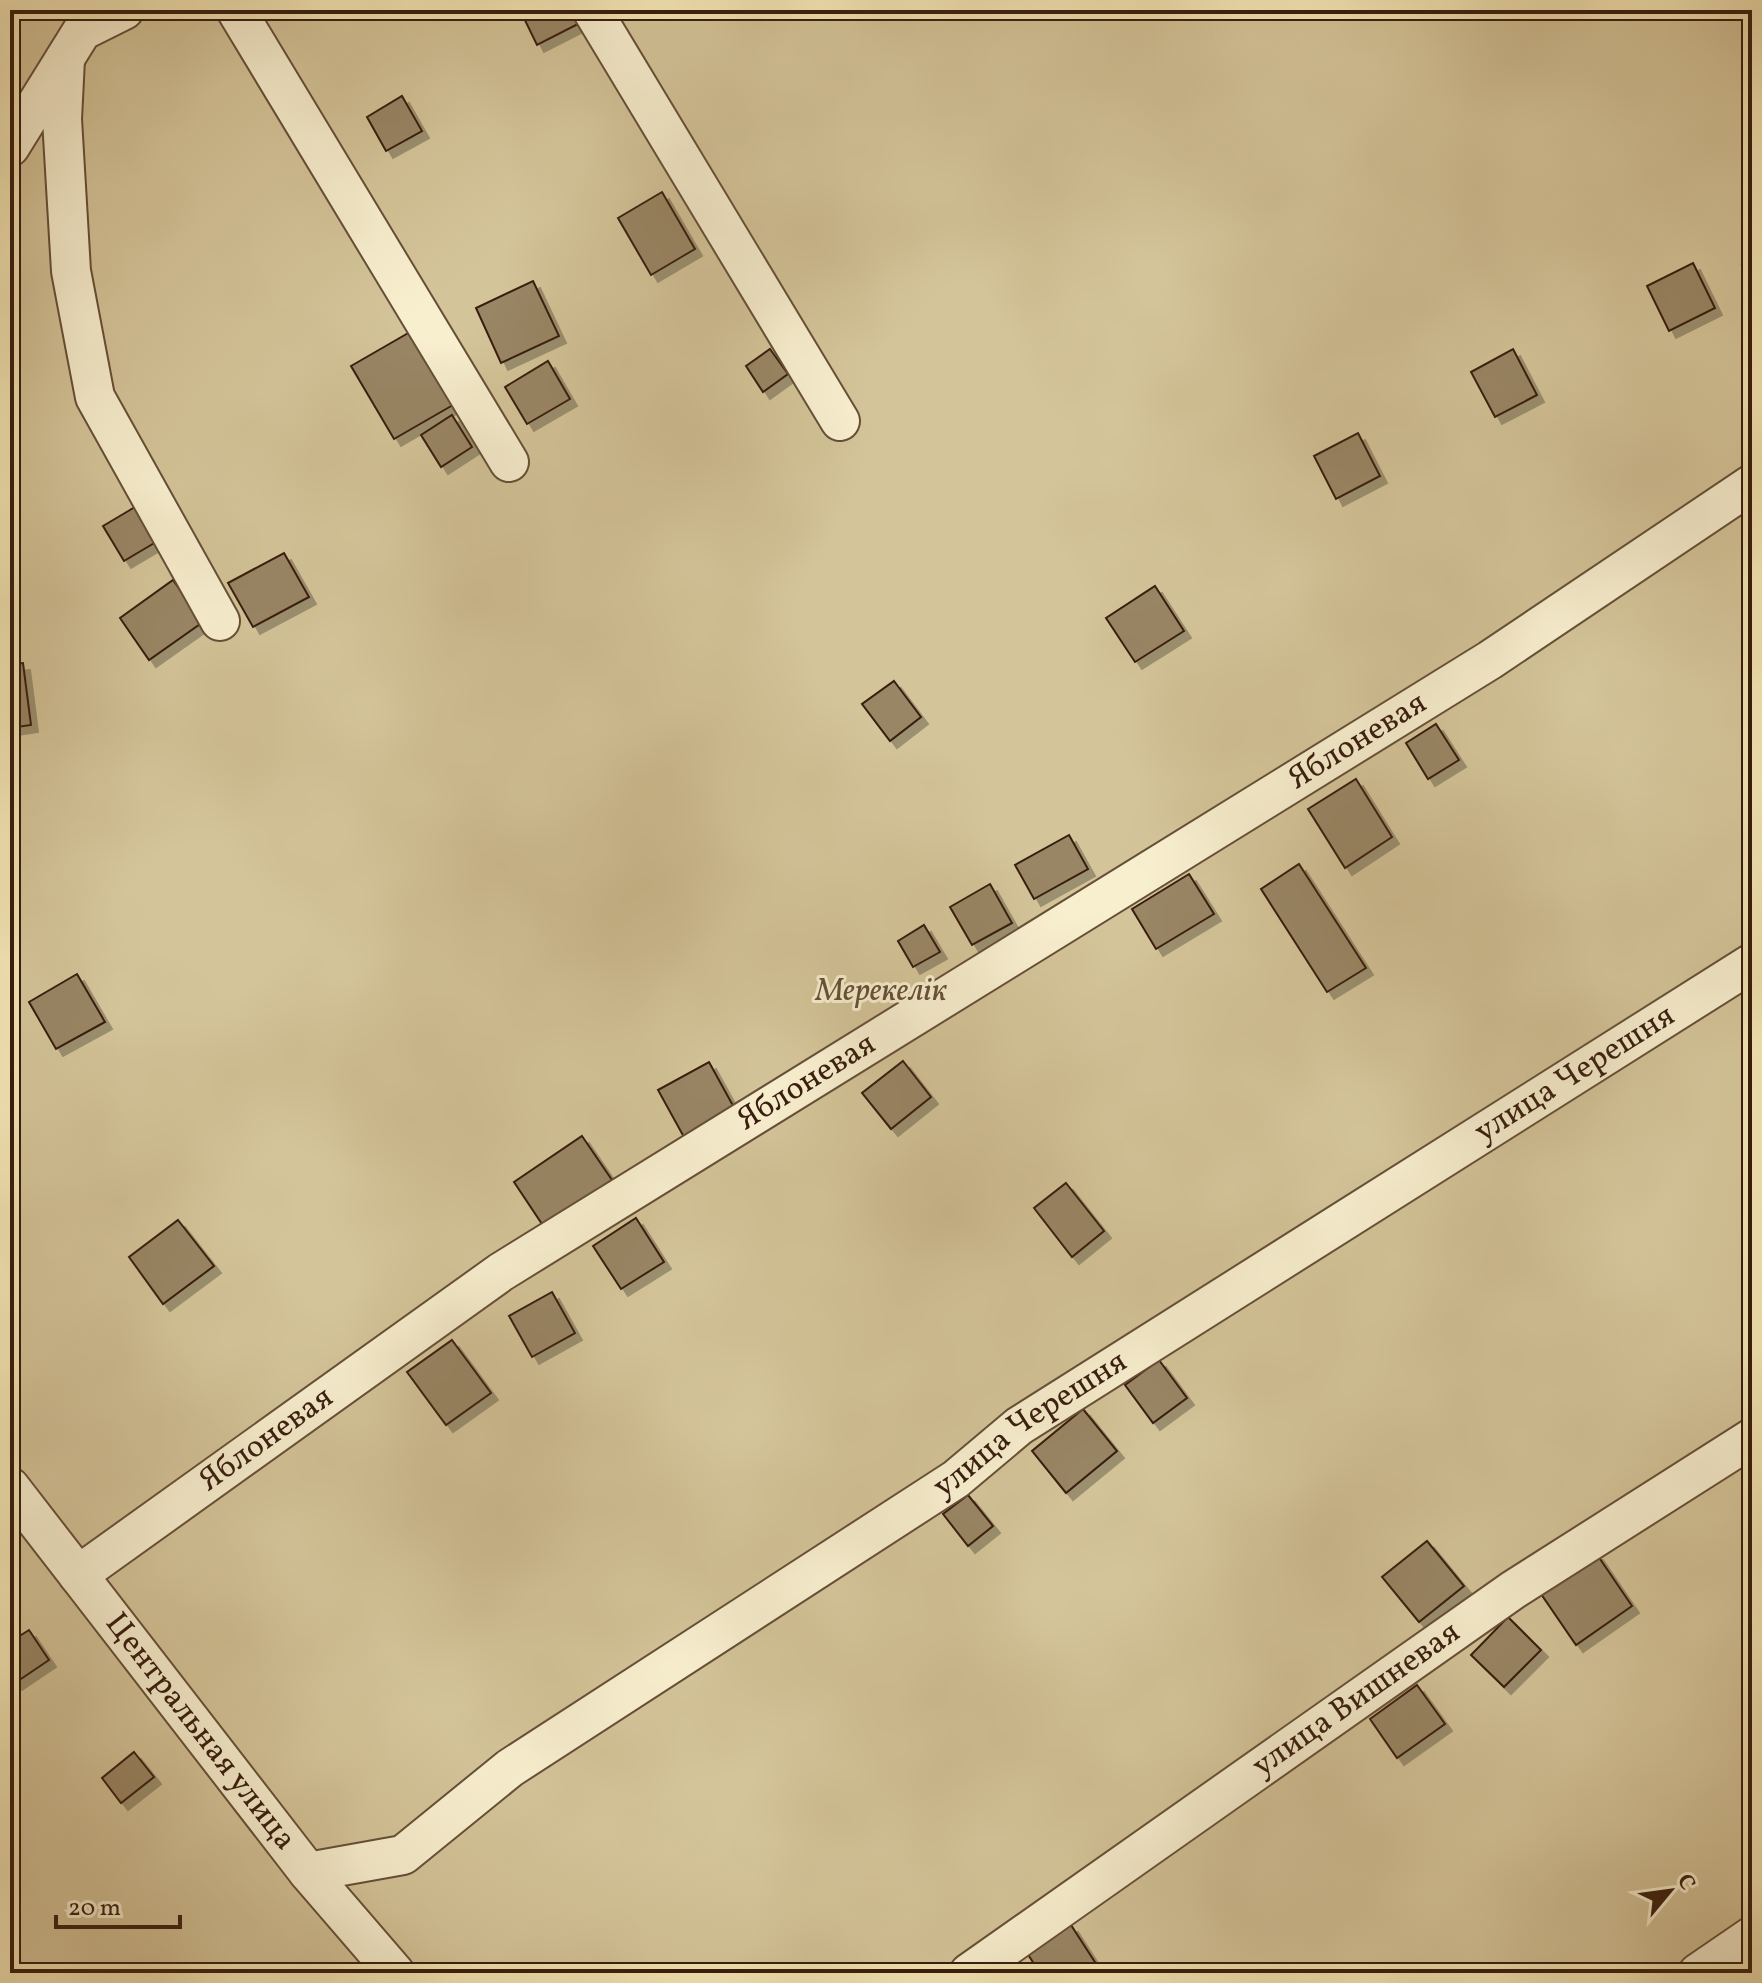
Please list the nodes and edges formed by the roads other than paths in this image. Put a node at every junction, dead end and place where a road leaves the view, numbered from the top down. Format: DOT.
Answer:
graph roads {
  1 [pos="124,10"];
  2 [pos="236,10"];
  3 [pos="592,10"];
  4 [pos="65,59"];
  5 [pos="10,147"];
  6 [pos="840,421"];
  7 [pos="509,462"];
  8 [pos="1752,484"];
  9 [pos="220,621"];
  10 [pos="1752,963"];
  11 [pos="1752,1438"];
  12 [pos="10,1487"];
  13 [pos="78,1575"];
  14 [pos="308,1872"];
  15 [pos="1752,1936"];
  16 [pos="395,1973"];
  17 [pos="969,1973"];
  18 [pos="1698,1973"];
  1 -- 4 [label="street"];
  2 -- 7 [label="street"];
  3 -- 6 [label="street"];
  4 -- 5 [label="street"];
  4 -- 9 [label="street"];
  8 -- 13 [label="street, Яблоневая"];
  10 -- 14 [label="street, улица Черешня"];
  11 -- 17 [label="street, улица Вишневая"];
  12 -- 13 [label="street, Центральная улица"];
  13 -- 14 [label="street, Центральная улица"];
  14 -- 16 [label="street, Центральная улица"];
  15 -- 18 [label="street"];
}
